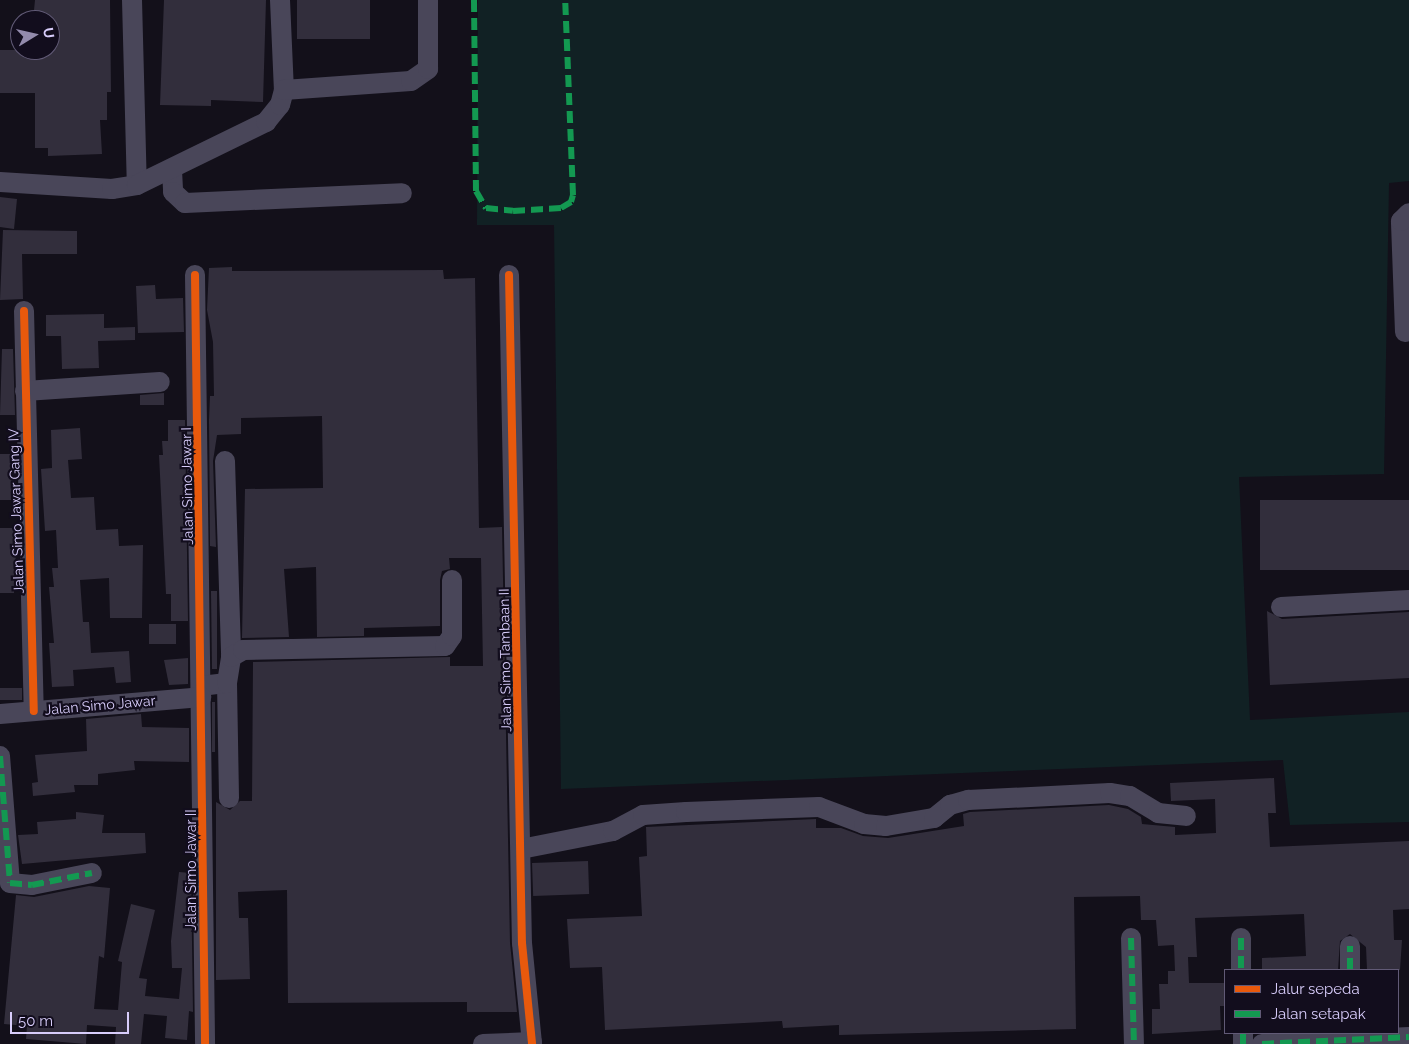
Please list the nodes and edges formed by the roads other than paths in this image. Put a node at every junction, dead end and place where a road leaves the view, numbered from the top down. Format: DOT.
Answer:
graph roads {
  1 [pos="132,0"];
  2 [pos="280,0"];
  3 [pos="428,0"];
  4 [pos="284,90"];
  5 [pos="172,170"];
  6 [pos="0,182"];
  7 [pos="137,185"];
  8 [pos="402,193"];
  9 [pos="1409,213"];
  10 [pos="195,275"];
  11 [pos="509,275"];
  12 [pos="24,310"];
  13 [pos="1405,332"];
  14 [pos="160,382"];
  15 [pos="25,391"];
  16 [pos="224,461"];
  17 [pos="452,580"];
  18 [pos="1409,600"];
  19 [pos="1281,607"];
  20 [pos="231,657"];
  21 [pos="227,683"];
  22 [pos="201,692"];
  23 [pos="34,711"];
  24 [pos="0,714"];
  25 [pos="0,756"];
  26 [pos="230,798"];
  27 [pos="1186,816"];
  28 [pos="521,848"];
  29 [pos="92,874"];
  30 [pos="1131,938"];
  31 [pos="1240,938"];
  32 [pos="1350,946"];
  33 [pos="1241,969"];
  34 [pos="1350,969"];
  35 [pos="1409,1037"];
  36 [pos="1349,1039"];
  37 [pos="532,1043"];
  38 [pos="205,1044"];
  39 [pos="483,1044"];
  40 [pos="1134,1044"];
  41 [pos="1262,1044"];
  1 -- 7 [label="street"];
  2 -- 4 [label="street"];
  3 -- 4 [label="street"];
  4 -- 5 [label="street"];
  5 -- 7 [label="street"];
  5 -- 8 [label="street"];
  6 -- 7 [label="street"];
  9 -- 13 [label="street"];
  10 -- 22 [label="street, Jalan Simo Jawar I"];
  11 -- 28 [label="street, Jalan Simo Tambaan II"];
  12 -- 15 [label="street, Jalan Simo Jawar Gang IV"];
  14 -- 15 [label="street"];
  15 -- 23 [label="street, Jalan Simo Jawar Gang IV"];
  16 -- 20 [label="street"];
  17 -- 20 [label="street"];
  18 -- 19 [label="street"];
  20 -- 21 [label="street"];
  21 -- 22 [label="street, Jalan Simo Jawar"];
  21 -- 26 [label="street"];
  22 -- 23 [label="street, Jalan Simo Jawar"];
  22 -- 38 [label="street, Jalan Simo Jawar II"];
  23 -- 24 [label="street, Jalan Simo Jawar"];
  25 -- 29 [label="street"];
  27 -- 28 [label="street"];
  28 -- 37 [label="street, Jalan Simo Tambaan II"];
  30 -- 40 [label="street"];
  31 -- 33 [label="street"];
  32 -- 34 [label="street"];
  35 -- 36 [label="street"];
  36 -- 41 [label="street"];
  37 -- 39 [label="street"];
}
